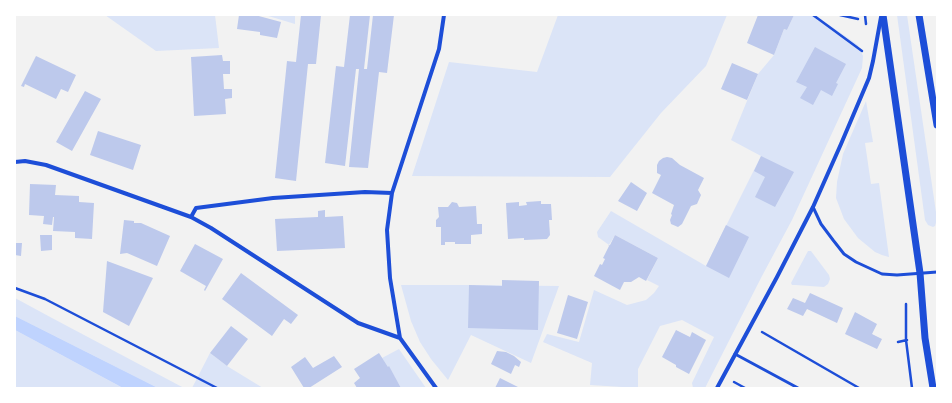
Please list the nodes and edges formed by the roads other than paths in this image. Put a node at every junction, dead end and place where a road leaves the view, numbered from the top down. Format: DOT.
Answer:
graph roads {
  1 [pos="444,15"];
  2 [pos="882,15"];
  3 [pos="919,15"];
  4 [pos="937,125"];
  5 [pos="15,162"];
  6 [pos="392,194"];
  7 [pos="813,207"];
  8 [pos="191,218"];
  9 [pos="937,272"];
  10 [pos="920,273"];
  11 [pos="400,338"];
  12 [pos="735,354"];
  13 [pos="436,388"];
  14 [pos="717,388"];
  15 [pos="798,388"];
  16 [pos="933,388"];
  1 -- 6 [label="street"];
  2 -- 7 [label="street"];
  2 -- 10 [label="street"];
  3 -- 4 [label="street"];
  5 -- 8 [label="street"];
  6 -- 8 [label="street"];
  6 -- 11 [label="street"];
  7 -- 10 [label="lane"];
  7 -- 12 [label="street"];
  8 -- 11 [label="street"];
  9 -- 10 [label="lane"];
  10 -- 16 [label="street"];
  11 -- 13 [label="street"];
  12 -- 14 [label="street"];
  12 -- 15 [label="lane"];
}
